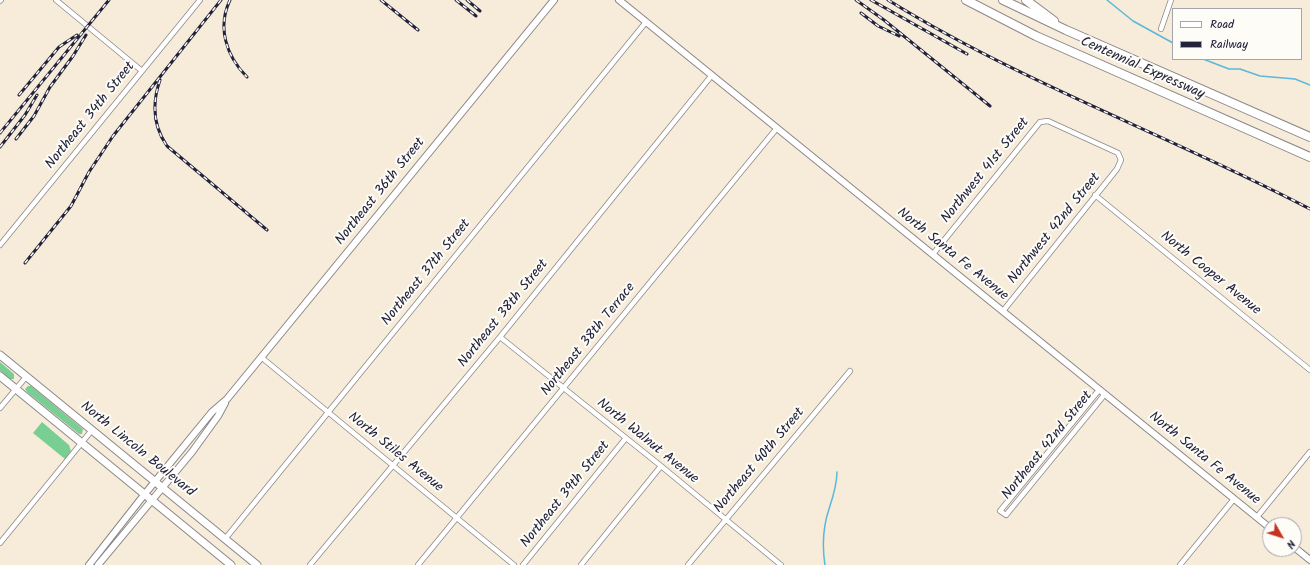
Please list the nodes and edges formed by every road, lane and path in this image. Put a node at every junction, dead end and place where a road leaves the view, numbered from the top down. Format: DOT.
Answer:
graph roads {
  1 [pos="56,0"];
  2 [pos="200,0"];
  3 [pos="554,0"];
  4 [pos="619,0"];
  5 [pos="966,0"];
  6 [pos="1003,0"];
  7 [pos="1026,0"];
  8 [pos="1171,0"];
  9 [pos="646,22"];
  10 [pos="1161,29"];
  11 [pos="1066,30"];
  12 [pos="142,71"];
  13 [pos="712,75"];
  14 [pos="777,128"];
  15 [pos="1310,137"];
  16 [pos="1310,157"];
  17 [pos="1121,158"];
  18 [pos="1095,195"];
  19 [pos="0,245"];
  20 [pos="933,254"];
  21 [pos="1003,311"];
  22 [pos="500,337"];
  23 [pos="0,355"];
  24 [pos="261,357"];
  25 [pos="1310,370"];
  26 [pos="850,371"];
  27 [pos="0,376"];
  28 [pos="26,377"];
  29 [pos="16,389"];
  30 [pos="564,389"];
  31 [pos="1100,390"];
  32 [pos="1105,394"];
  33 [pos="227,398"];
  34 [pos="0,408"];
  35 [pos="328,412"];
  36 [pos="92,430"];
  37 [pos="626,438"];
  38 [pos="82,443"];
  39 [pos="1310,452"];
  40 [pos="391,466"];
  41 [pos="661,466"];
  42 [pos="155,482"];
  43 [pos="163,488"];
  44 [pos="144,495"];
  45 [pos="1234,498"];
  46 [pos="151,501"];
  47 [pos="1257,517"];
  48 [pos="457,518"];
  49 [pos="725,520"];
  50 [pos="1262,521"];
  51 [pos="224,539"];
  52 [pos="0,543"];
  53 [pos="1302,554"];
  54 [pos="1310,560"];
  55 [pos="89,565"];
  56 [pos="98,565"];
  57 [pos="230,565"];
  58 [pos="257,565"];
  59 [pos="310,565"];
  60 [pos="418,565"];
  61 [pos="514,565"];
  62 [pos="523,565"];
  63 [pos="581,565"];
  64 [pos="688,565"];
  65 [pos="781,565"];
  66 [pos="1180,565"];
  1 -- 12 [label="street"];
  2 -- 12 [label="street, Northeast 34th Street"];
  3 -- 24 [label="main road, Northeast 36th Street"];
  4 -- 9 [label="main road, North Santa Fe Avenue"];
  5 -- 16 [label="highway, Centennial Expressway"];
  6 -- 11 [label="highway, Centennial Expressway"];
  7 -- 11 [label="highway"];
  8 -- 10 [label="street"];
  9 -- 13 [label="main road, North Santa Fe Avenue"];
  9 -- 35 [label="street, Northeast 37th Street"];
  11 -- 15 [label="highway, Centennial Expressway"];
  12 -- 19 [label="street, Northeast 34th Street"];
  13 -- 14 [label="main road, North Santa Fe Avenue"];
  13 -- 22 [label="street, Northeast 38th Street"];
  14 -- 20 [label="main road, North Santa Fe Avenue"];
  14 -- 30 [label="street, Northeast 38th Terrace"];
  17 -- 18 [label="street, Northwest 42nd Street"];
  17 -- 20 [label="street, Northwest 41st Street"];
  18 -- 21 [label="street, Northwest 42nd Street"];
  18 -- 25 [label="street, North Cooper Avenue"];
  20 -- 21 [label="main road, North Santa Fe Avenue"];
  21 -- 31 [label="main road, North Santa Fe Avenue"];
  22 -- 30 [label="street, North Walnut Avenue"];
  22 -- 40 [label="street, Northeast 38th Street"];
  23 -- 28 [label="main road, North Lincoln Boulevard"];
  24 -- 33 [label="main road, Northeast 36th Street"];
  24 -- 35 [label="street, North Stiles Avenue"];
  26 -- 49 [label="street, Northeast 40th Street"];
  27 -- 29 [label="main road, North Lincoln Boulevard"];
  28 -- 29 [label="street"];
  28 -- 36 [label="main road, North Lincoln Boulevard"];
  29 -- 34 [label="street"];
  29 -- 38 [label="main road, North Lincoln Boulevard"];
  30 -- 37 [label="street, North Walnut Avenue"];
  30 -- 48 [label="street, Northeast 38th Terrace"];
  31 -- 32 [label="main road, North Santa Fe Avenue"];
  31 -- 32 [label="street, Northeast 42nd Street"];
  32 -- 45 [label="main road, North Santa Fe Avenue"];
  33 -- 42 [label="main road, Northeast 36th Street"];
  33 -- 43 [label="main road, Northeast 36th Street"];
  35 -- 40 [label="street, North Stiles Avenue"];
  35 -- 51 [label="street, Northeast 37th Street"];
  36 -- 38 [label="street"];
  36 -- 42 [label="main road, North Lincoln Boulevard"];
  37 -- 41 [label="street, North Walnut Avenue"];
  37 -- 62 [label="street, Northeast 39th Street"];
  38 -- 44 [label="main road, North Lincoln Boulevard"];
  38 -- 52 [label="street"];
  39 -- 47 [label="street"];
  40 -- 48 [label="street, North Stiles Avenue"];
  40 -- 59 [label="street, Northeast 38th Street"];
  41 -- 49 [label="street, North Walnut Avenue"];
  41 -- 63 [label="street"];
  42 -- 43 [label="main road, North Lincoln Boulevard"];
  42 -- 44 [label="main road, Northeast 36th Street"];
  43 -- 46 [label="main road, Northeast 36th Street"];
  43 -- 51 [label="main road, North Lincoln Boulevard"];
  44 -- 46 [label="main road, North Lincoln Boulevard"];
  44 -- 55 [label="main road, Northeast 36th Street"];
  45 -- 47 [label="main road, North Santa Fe Avenue"];
  45 -- 66 [label="street"];
  46 -- 56 [label="main road, Northeast 36th Street"];
  46 -- 57 [label="main road, North Lincoln Boulevard"];
  47 -- 50 [label="main road, North Santa Fe Avenue"];
  48 -- 60 [label="street, Northeast 38th Terrace"];
  48 -- 61 [label="street, North Stiles Avenue"];
  49 -- 64 [label="street, Northeast 40th Street"];
  49 -- 65 [label="street, North Walnut Avenue"];
  51 -- 58 [label="main road, North Lincoln Boulevard"];
  53 -- 54 [label="main road"];
}
